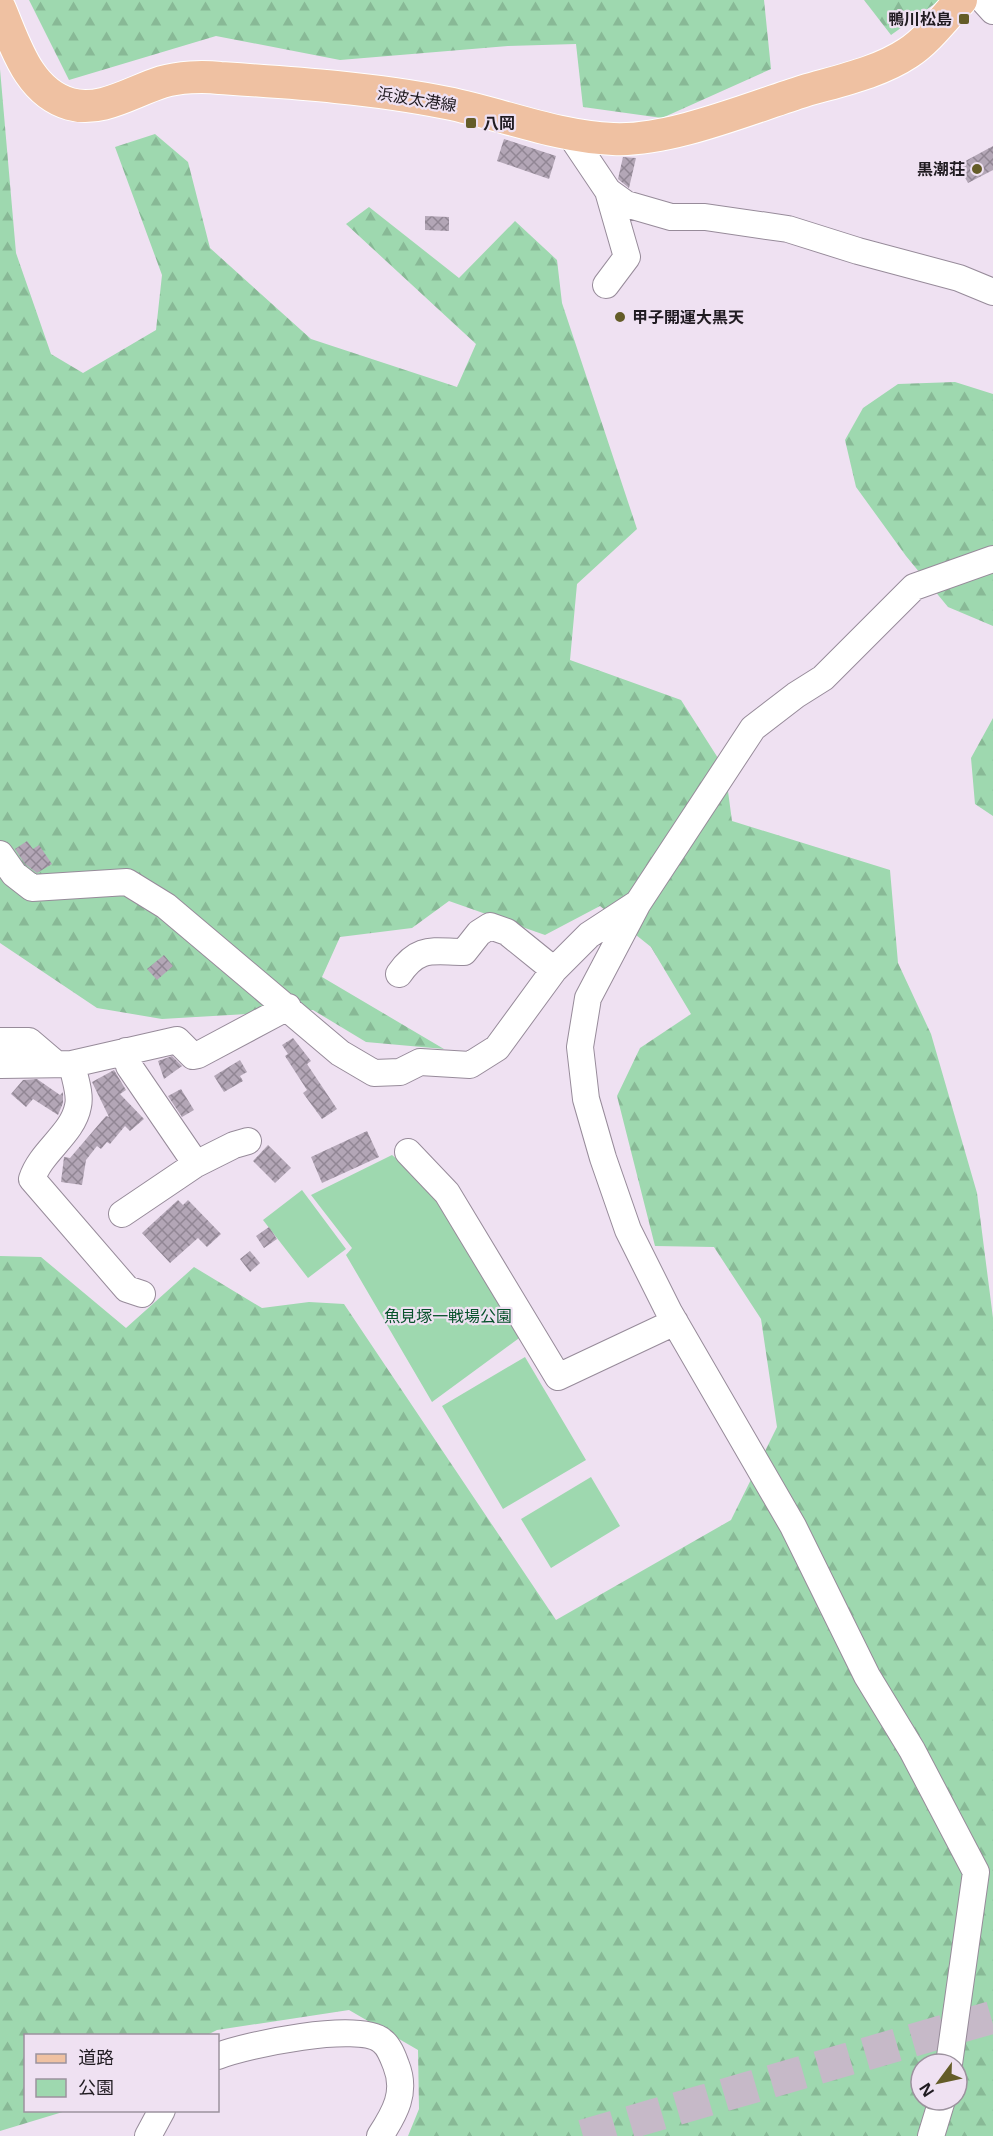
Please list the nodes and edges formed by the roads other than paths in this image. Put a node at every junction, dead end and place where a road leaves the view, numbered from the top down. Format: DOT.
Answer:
graph roads {
  1 [pos="961,0"];
  2 [pos="983,0"];
  3 [pos="0,9"];
  4 [pos="993,11"];
  5 [pos="569,133"];
  6 [pos="608,191"];
  7 [pos="606,285"];
  8 [pos="993,292"];
  9 [pos="993,559"];
  10 [pos="0,854"];
  11 [pos="638,903"];
  12 [pos="554,970"];
  13 [pos="399,974"];
  14 [pos="288,1007"];
  15 [pos="0,1041"];
  16 [pos="126,1052"];
  17 [pos="64,1064"];
  18 [pos="0,1065"];
  19 [pos="248,1141"];
  20 [pos="408,1152"];
  21 [pos="196,1164"];
  22 [pos="122,1214"];
  23 [pos="142,1294"];
  24 [pos="675,1322"];
  25 [pos="951,2052"];
  26 [pos="219,2056"];
  27 [pos="161,2112"];
  28 [pos="938,2112"];
  29 [pos="148,2136"];
  30 [pos="380,2136"];
  31 [pos="931,2136"];
  1 -- 5 [label="main road, 浜波太港線"];
  2 -- 4 [label="street"];
  3 -- 5 [label="main road, 浜波太港線"];
  5 -- 6 [label="street"];
  6 -- 7 [label="street"];
  6 -- 8 [label="street"];
  9 -- 11 [label="street"];
  10 -- 14 [label="street"];
  11 -- 12 [label="street"];
  11 -- 24 [label="street"];
  12 -- 13 [label="street"];
  12 -- 14 [label="street"];
  14 -- 16 [label="street"];
  15 -- 17 [label="street"];
  16 -- 17 [label="street"];
  16 -- 21 [label="street"];
  17 -- 18 [label="street"];
  17 -- 23 [label="street"];
  19 -- 21 [label="street"];
  20 -- 24 [label="street"];
  21 -- 22 [label="street"];
  24 -- 25 [label="street"];
  26 -- 30 [label="street"];
  27 -- 29 [label="street"];
  28 -- 31 [label="street"];
}
